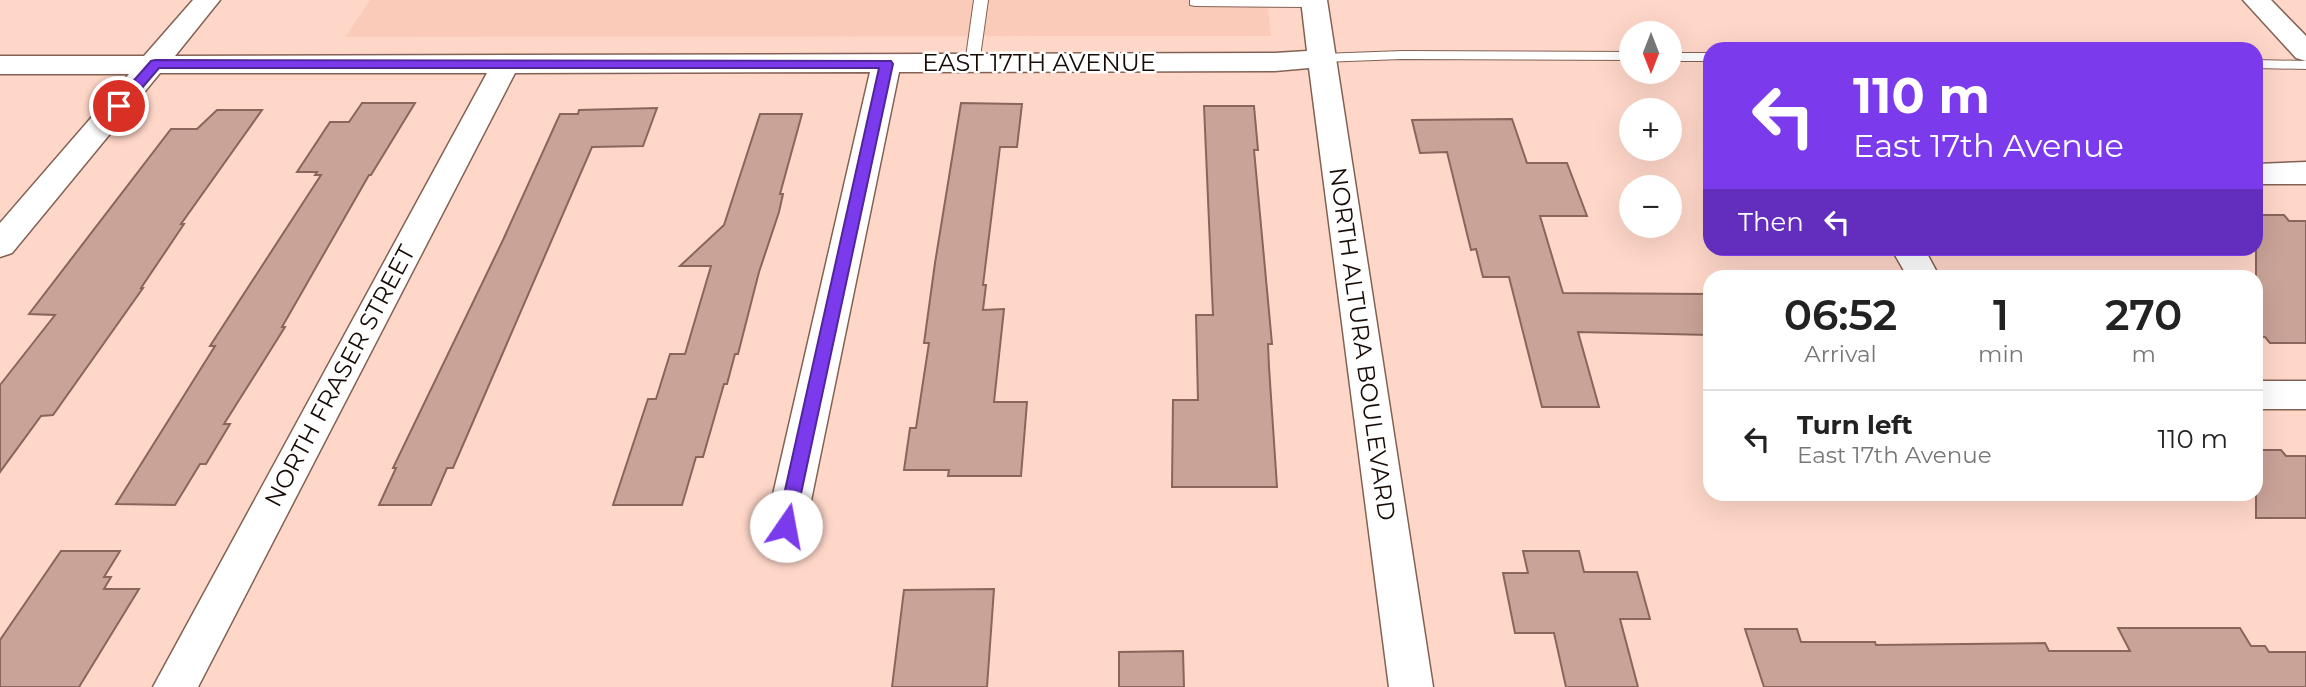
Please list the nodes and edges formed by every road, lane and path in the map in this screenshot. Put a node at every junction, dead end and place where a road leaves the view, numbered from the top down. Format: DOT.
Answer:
graph roads {
  1 [pos="207,0"];
  2 [pos="981,0"];
  3 [pos="2256,0"];
  4 [pos="1314,1"];
  5 [pos="1195,2"];
  6 [pos="2306,52"];
  7 [pos="1619,57"];
  8 [pos="1682,57"];
  9 [pos="1703,57"];
  10 [pos="1322,58"];
  11 [pos="155,64"];
  12 [pos="886,64"];
  13 [pos="972,64"];
  14 [pos="2263,64"];
  15 [pos="0,65"];
  16 [pos="505,65"];
  17 [pos="2306,65"];
  18 [pos="2306,173"];
  19 [pos="2263,174"];
  20 [pos="0,245"];
  21 [pos="2263,395"];
  22 [pos="2306,395"];
  23 [pos="786,526"];
  24 [pos="176,687"];
  25 [pos="1411,687"];
  1 -- 11 [label="street"];
  2 -- 13 [label="lane"];
  3 -- 6 [label="street"];
  4 -- 5 [label="lane"];
  4 -- 10 [label="street, NORTH ALTURA BOULEVARD"];
  7 -- 10 [label="lane"];
  8 -- 9 [label="lane"];
  10 -- 13 [label="street, EAST 17TH AVENUE"];
  10 -- 25 [label="street, NORTH ALTURA BOULEVARD"];
  11 -- 15 [label="street, EAST 17TH AVENUE"];
  11 -- 16 [label="street, EAST 17TH AVENUE"];
  11 -- 20 [label="street"];
  12 -- 13 [label="street, EAST 17TH AVENUE"];
  12 -- 16 [label="street, EAST 17TH AVENUE"];
  12 -- 23 [label="street"];
  14 -- 17 [label="lane"];
  16 -- 24 [label="street, NORTH FRASER STREET"];
  18 -- 19 [label="street"];
  21 -- 22 [label="street"];
}
